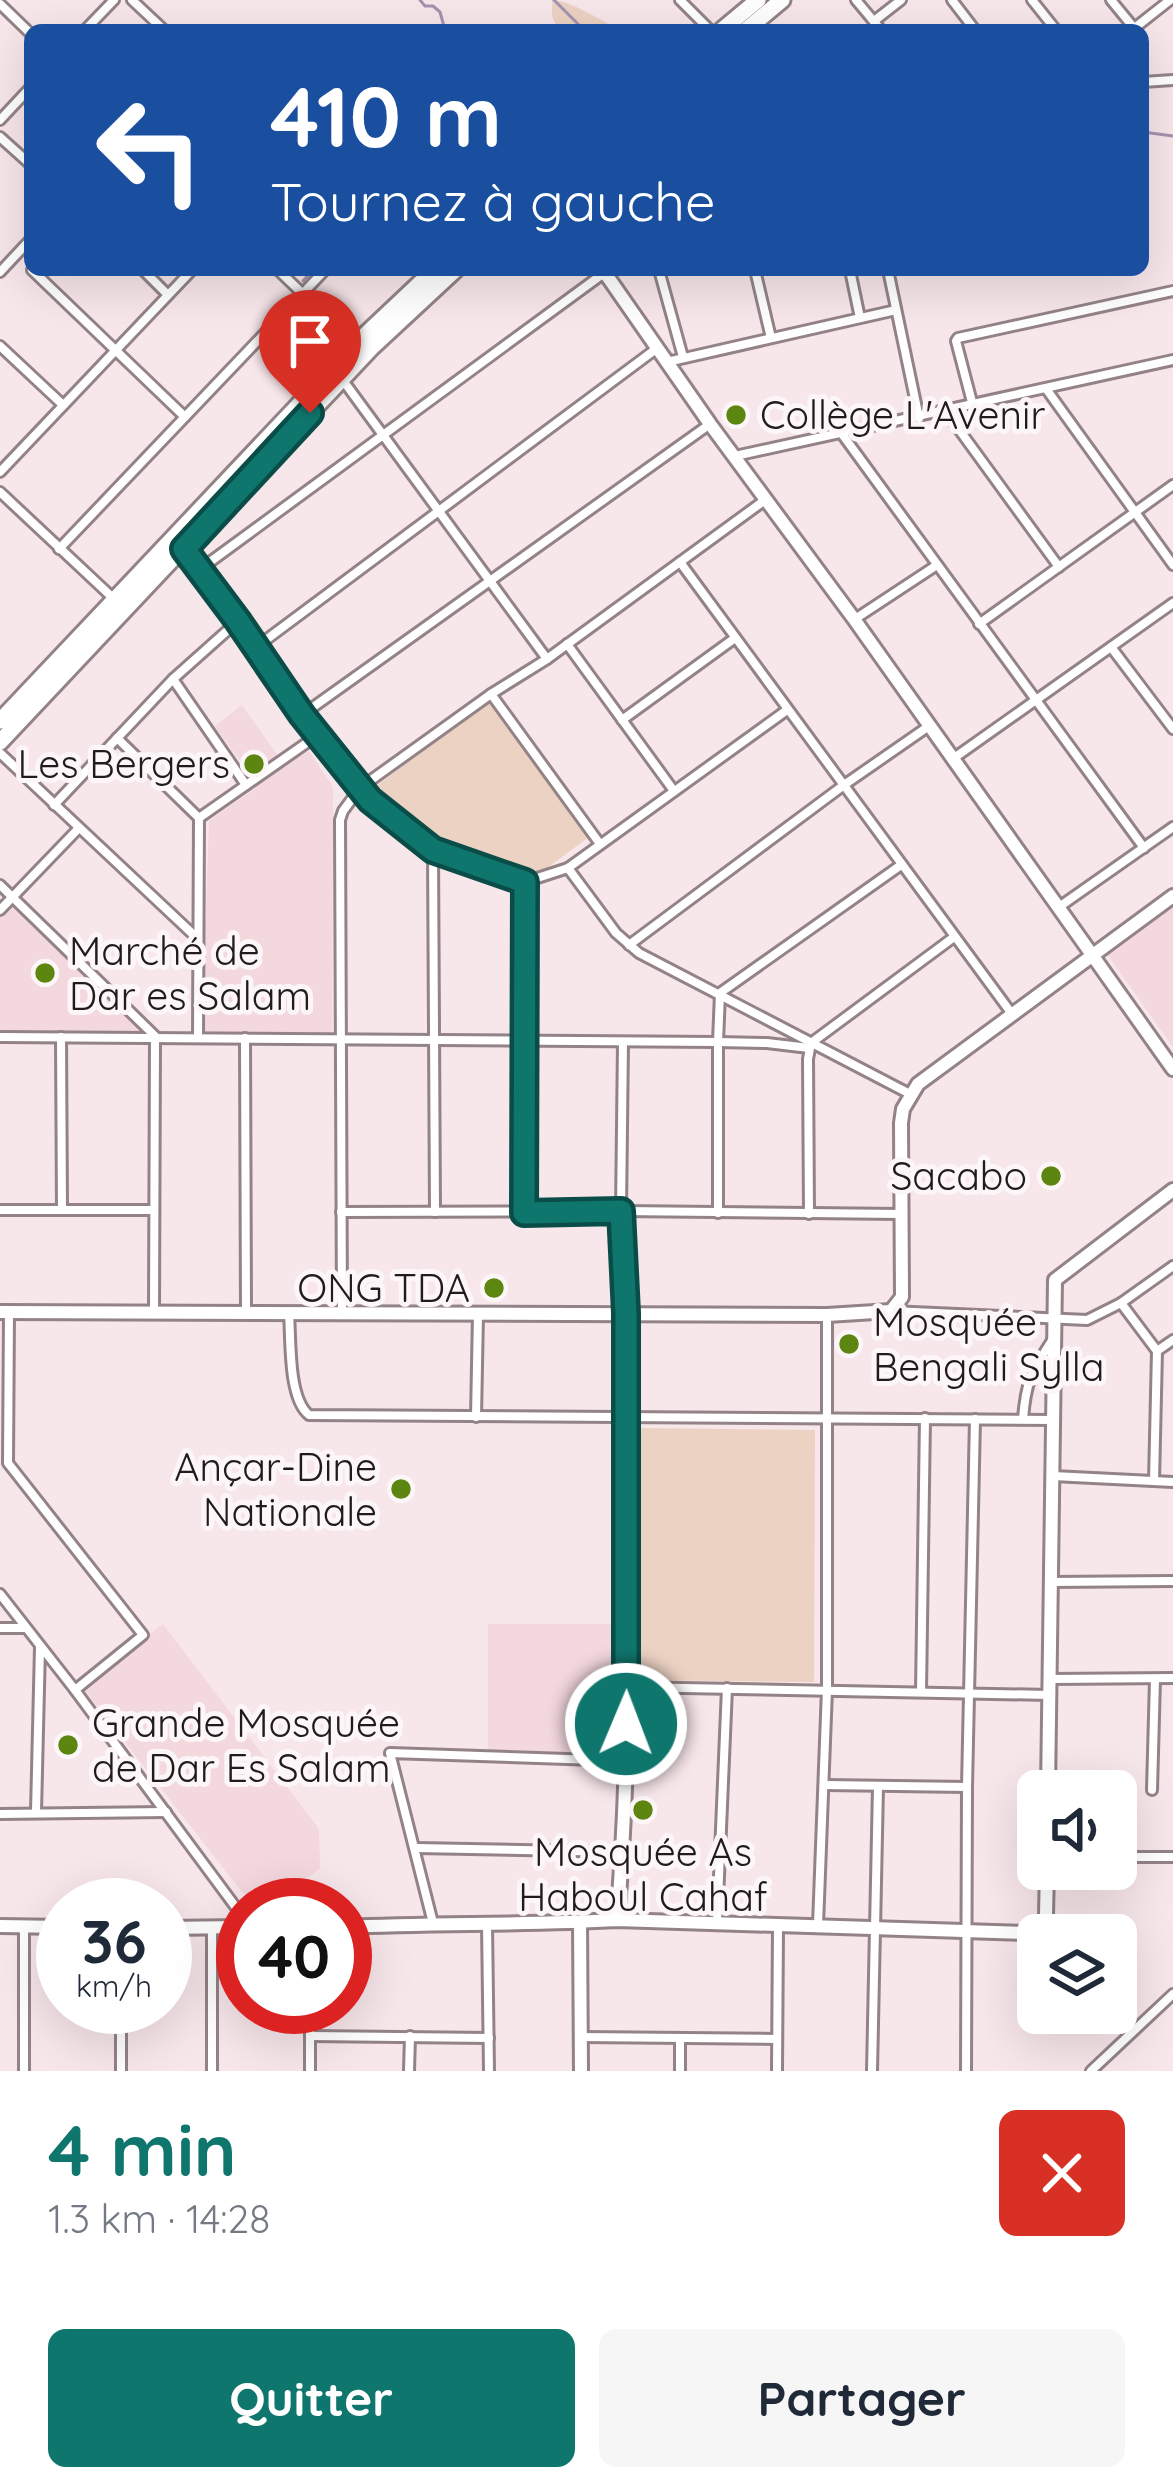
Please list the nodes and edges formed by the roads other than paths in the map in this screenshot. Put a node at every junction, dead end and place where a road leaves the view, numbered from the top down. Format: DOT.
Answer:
graph roads {
  1 [pos="114,0"];
  2 [pos="132,0"];
  3 [pos="680,0"];
  4 [pos="758,0"];
  5 [pos="782,0"];
  6 [pos="856,0"];
  7 [pos="901,0"];
  8 [pos="952,0"];
  9 [pos="1031,0"];
  10 [pos="1111,0"];
  11 [pos="1170,0"];
  12 [pos="0,4"];
  13 [pos="874,22"];
  14 [pos="91,24"];
  15 [pos="158,24"];
  16 [pos="704,24"];
  17 [pos="729,24"];
  18 [pos="753,24"];
  19 [pos="970,24"];
  20 [pos="1051,24"];
  21 [pos="1129,24"];
  22 [pos="1139,24"];
  23 [pos="24,27"];
  24 [pos="24,94"];
  25 [pos="0,120"];
  26 [pos="0,137"];
  27 [pos="24,159"];
  28 [pos="24,246"];
  29 [pos="16,255"];
  30 [pos="24,262"];
  31 [pos="0,272"];
  32 [pos="38,276"];
  33 [pos="148,276"];
  34 [pos="186,276"];
  35 [pos="284,276"];
  36 [pos="320,276"];
  37 [pos="428,276"];
  38 [pos="448,276"];
  39 [pos="602,276"];
  40 [pos="611,276"];
  41 [pos="661,276"];
  42 [pos="756,276"];
  43 [pos="851,276"];
  44 [pos="889,276"];
  45 [pos="1173,291"];
  46 [pos="303,294"];
  47 [pos="168,295"];
  48 [pos="896,310"];
  49 [pos="860,318"];
  50 [pos="771,338"];
  51 [pos="0,346"];
  52 [pos="657,348"];
  53 [pos="116,350"];
  54 [pos="683,357"];
  55 [pos="1173,360"];
  56 [pos="668,362"];
  57 [pos="342,379"];
  58 [pos="1047,390"];
  59 [pos="63,405"];
  60 [pos="973,406"];
  61 [pos="946,412"];
  62 [pos="185,416"];
  63 [pos="919,418"];
  64 [pos="710,424"];
  65 [pos="384,433"];
  66 [pos="842,434"];
  67 [pos="733,457"];
  68 [pos="0,472"];
  69 [pos="1173,485"];
  70 [pos="0,492"];
  71 [pos="765,500"];
  72 [pos="439,509"];
  73 [pos="1135,512"];
  74 [pos="59,549"];
  75 [pos="184,549"];
  76 [pos="680,562"];
  77 [pos="937,566"];
  78 [pos="1173,566"];
  79 [pos="1059,567"];
  80 [pos="199,570"];
  81 [pos="489,580"];
  82 [pos="115,600"];
  83 [pos="1173,602"];
  84 [pos="854,620"];
  85 [pos="238,621"];
  86 [pos="979,624"];
  87 [pos="735,638"];
  88 [pos="567,644"];
  89 [pos="1112,647"];
  90 [pos="255,648"];
  91 [pos="547,658"];
  92 [pos="173,679"];
  93 [pos="491,694"];
  94 [pos="1036,700"];
  95 [pos="787,710"];
  96 [pos="1169,714"];
  97 [pos="302,715"];
  98 [pos="622,720"];
  99 [pos="0,721"];
  100 [pos="929,726"];
  101 [pos="1173,729"];
  102 [pos="318,735"];
  103 [pos="117,738"];
  104 [pos="0,742"];
  105 [pos="0,753"];
  106 [pos="953,759"];
  107 [pos="246,785"];
  108 [pos="844,785"];
  109 [pos="359,788"];
  110 [pos="674,791"];
  111 [pos="54,805"];
  112 [pos="199,818"];
  113 [pos="1173,827"];
  114 [pos="78,828"];
  115 [pos="600,844"];
  116 [pos="1144,848"];
  117 [pos="433,850"];
  118 [pos="901,865"];
  119 [pos="568,868"];
  120 [pos="525,882"];
  121 [pos="0,885"];
  122 [pos="1173,896"];
  123 [pos="13,897"];
  124 [pos="1058,908"];
  125 [pos="0,910"];
  126 [pos="954,937"];
  127 [pos="199,940"];
  128 [pos="629,945"];
  129 [pos="1092,955"];
  130 [pos="720,993"];
  131 [pos="1012,1014"];
  132 [pos="155,1036"];
  133 [pos="0,1037"];
  134 [pos="61,1037"];
  135 [pos="198,1038"];
  136 [pos="245,1038"];
  137 [pos="340,1041"];
  138 [pos="435,1041"];
  139 [pos="524,1041"];
  140 [pos="623,1042"];
  141 [pos="718,1042"];
  142 [pos="810,1046"];
  143 [pos="1173,1069"];
  144 [pos="910,1094"];
  145 [pos="1173,1190"];
  146 [pos="0,1210"];
  147 [pos="62,1210"];
  148 [pos="154,1210"];
  149 [pos="621,1211"];
  150 [pos="341,1212"];
  151 [pos="435,1212"];
  152 [pos="524,1213"];
  153 [pos="718,1213"];
  154 [pos="809,1214"];
  155 [pos="901,1214"];
  156 [pos="1173,1266"];
  157 [pos="1120,1303"];
  158 [pos="342,1311"];
  159 [pos="891,1311"];
  160 [pos="4,1312"];
  161 [pos="154,1312"];
  162 [pos="478,1312"];
  163 [pos="246,1313"];
  164 [pos="289,1313"];
  165 [pos="626,1313"];
  166 [pos="827,1315"];
  167 [pos="1056,1327"];
  168 [pos="1173,1340"];
  169 [pos="1157,1351"];
  170 [pos="627,1416"];
  171 [pos="476,1417"];
  172 [pos="828,1418"];
  173 [pos="925,1418"];
  174 [pos="975,1419"];
  175 [pos="1023,1419"];
  176 [pos="1053,1420"];
  177 [pos="4,1464"];
  178 [pos="1051,1476"];
  179 [pos="1154,1481"];
  180 [pos="1173,1482"];
  181 [pos="1173,1581"];
  182 [pos="1050,1582"];
  183 [pos="0,1594"];
  184 [pos="0,1628"];
  185 [pos="25,1628"];
  186 [pos="40,1647"];
  187 [pos="1049,1678"];
  188 [pos="1154,1678"];
  189 [pos="1173,1678"];
  190 [pos="627,1687"];
  191 [pos="727,1688"];
  192 [pos="827,1689"];
  193 [pos="75,1690"];
  194 [pos="921,1693"];
  195 [pos="970,1694"];
  196 [pos="1049,1695"];
  197 [pos="625,1761"];
  198 [pos="1048,1770"];
  199 [pos="825,1785"];
  200 [pos="878,1787"];
  201 [pos="968,1787"];
  202 [pos="1152,1790"];
  203 [pos="36,1812"];
  204 [pos="166,1812"];
  205 [pos="0,1814"];
  206 [pos="416,1848"];
  207 [pos="623,1852"];
  208 [pos="1137,1857"];
  209 [pos="1173,1857"];
  210 [pos="216,1880"];
  211 [pos="1047,1890"];
  212 [pos="617,1920"];
  213 [pos="580,1922"];
  214 [pos="433,1924"];
  215 [pos="487,1924"];
  216 [pos="717,1925"];
  217 [pos="372,1926"];
  218 [pos="818,1926"];
  219 [pos="0,1927"];
  220 [pos="24,1927"];
  221 [pos="36,1927"];
  222 [pos="778,1927"];
  223 [pos="192,1928"];
  224 [pos="212,1928"];
  225 [pos="216,1928"];
  226 [pos="876,1928"];
  227 [pos="966,1932"];
  228 [pos="1173,1994"];
  229 [pos="121,2034"];
  230 [pos="310,2036"];
  231 [pos="410,2036"];
  232 [pos="581,2037"];
  233 [pos="489,2038"];
  234 [pos="680,2038"];
  235 [pos="777,2039"];
  236 [pos="24,2071"];
  237 [pos="121,2071"];
  238 [pos="212,2071"];
  239 [pos="310,2071"];
  240 [pos="409,2071"];
  241 [pos="488,2071"];
  242 [pos="581,2071"];
  243 [pos="680,2071"];
  244 [pos="777,2071"];
  245 [pos="872,2071"];
  246 [pos="966,2071"];
  247 [pos="1091,2071"];
  1 -- 14 [label="street"];
  2 -- 15 [label="street"];
  3 -- 16 [label="street"];
  4 -- 17 [label="highway"];
  5 -- 18 [label="highway"];
  6 -- 13 [label="street"];
  7 -- 13 [label="street"];
  8 -- 19 [label="street"];
  9 -- 20 [label="street"];
  10 -- 21 [label="street"];
  11 -- 22 [label="street"];
  12 -- 23 [label="street"];
  24 -- 25 [label="street"];
  26 -- 27 [label="street"];
  28 -- 29 [label="street"];
  29 -- 30 [label="street"];
  29 -- 31 [label="street"];
  32 -- 53 [label="street"];
  33 -- 47 [label="street"];
  34 -- 47 [label="street"];
  35 -- 46 [label="street"];
  36 -- 46 [label="street"];
  37 -- 82 [label="highway"];
  38 -- 57 [label="highway"];
  39 -- 65 [label="street"];
  40 -- 52 [label="street"];
  41 -- 54 [label="street"];
  42 -- 50 [label="street"];
  43 -- 49 [label="street"];
  44 -- 48 [label="street"];
  45 -- 60 [label="street"];
  46 -- 62 [label="street"];
  47 -- 53 [label="street"];
  48 -- 49 [label="street"];
  48 -- 63 [label="street"];
  49 -- 50 [label="street"];
  50 -- 54 [label="street"];
  51 -- 59 [label="street"];
  52 -- 56 [label="street"];
  52 -- 72 [label="street"];
  53 -- 59 [label="street"];
  53 -- 62 [label="street"];
  54 -- 56 [label="street"];
  55 -- 58 [label="street"];
  56 -- 64 [label="street"];
  57 -- 65 [label="street"];
  57 -- 75 [label="highway"];
  58 -- 60 [label="street"];
  58 -- 73 [label="street"];
  59 -- 68 [label="street"];
  60 -- 61 [label="street"];
  61 -- 63 [label="street"];
  61 -- 79 [label="street"];
  62 -- 74 [label="street"];
  63 -- 66 [label="street"];
  64 -- 67 [label="street"];
  64 -- 81 [label="street"];
  65 -- 72 [label="street"];
  65 -- 80 [label="street"];
  66 -- 67 [label="street"];
  66 -- 77 [label="street"];
  67 -- 71 [label="street"];
  69 -- 73 [label="street"];
  70 -- 74 [label="street"];
  71 -- 76 [label="street"];
  71 -- 84 [label="street"];
  72 -- 81 [label="street"];
  72 -- 90 [label="street"];
  73 -- 78 [label="street"];
  73 -- 79 [label="street"];
  74 -- 82 [label="street"];
  75 -- 80 [label="street"];
  75 -- 104 [label="highway"];
  76 -- 87 [label="street"];
  76 -- 88 [label="street"];
  77 -- 84 [label="street"];
  77 -- 86 [label="street"];
  79 -- 86 [label="street"];
  80 -- 85 [label="street"];
  81 -- 91 [label="street"];
  81 -- 97 [label="street"];
  82 -- 99 [label="highway"];
  83 -- 89 [label="street"];
  84 -- 100 [label="street"];
  85 -- 90 [label="street"];
  85 -- 92 [label="street"];
  86 -- 94 [label="street"];
  87 -- 95 [label="street"];
  87 -- 98 [label="street"];
  88 -- 91 [label="street"];
  88 -- 98 [label="street"];
  89 -- 94 [label="street"];
  89 -- 96 [label="street"];
  90 -- 97 [label="street"];
  91 -- 93 [label="street"];
  92 -- 103 [label="street"];
  92 -- 107 [label="street"];
  93 -- 109 [label="street"];
  93 -- 115 [label="street"];
  94 -- 106 [label="street"];
  94 -- 116 [label="street"];
  95 -- 108 [label="street"];
  95 -- 110 [label="street"];
  96 -- 101 [label="street"];
  97 -- 102 [label="street"];
  98 -- 110 [label="street"];
  100 -- 106 [label="street"];
  100 -- 108 [label="street"];
  102 -- 107 [label="street"];
  102 -- 109 [label="street"];
  103 -- 111 [label="street"];
  103 -- 112 [label="street"];
  105 -- 111 [label="street"];
  106 -- 124 [label="street"];
  107 -- 112 [label="street"];
  108 -- 118 [label="street"];
  108 -- 128 [label="street"];
  109 -- 117 [label="street"];
  109 -- 137 [label="street"];
  110 -- 115 [label="street"];
  111 -- 114 [label="street"];
  112 -- 127 [label="street"];
  113 -- 116 [label="street"];
  114 -- 123 [label="street"];
  114 -- 127 [label="street"];
  115 -- 119 [label="street"];
  116 -- 124 [label="street"];
  117 -- 120 [label="street"];
  117 -- 138 [label="street"];
  118 -- 126 [label="street"];
  118 -- 130 [label="street"];
  119 -- 120 [label="street"];
  119 -- 128 [label="street"];
  120 -- 139 [label="street"];
  121 -- 123 [label="street"];
  122 -- 129 [label="street"];
  123 -- 125 [label="street"];
  123 -- 132 [label="street"];
  124 -- 129 [label="street"];
  126 -- 131 [label="street"];
  126 -- 142 [label="street"];
  127 -- 135 [label="street"];
  128 -- 130 [label="street"];
  129 -- 131 [label="street"];
  129 -- 143 [label="street"];
  130 -- 141 [label="street"];
  130 -- 142 [label="street"];
  131 -- 144 [label="street"];
  132 -- 134 [label="street"];
  132 -- 135 [label="street"];
  132 -- 148 [label="street"];
  133 -- 134 [label="street"];
  134 -- 147 [label="street"];
  135 -- 136 [label="street"];
  136 -- 137 [label="street"];
  136 -- 163 [label="street"];
  137 -- 138 [label="street"];
  137 -- 150 [label="street"];
  138 -- 139 [label="street"];
  138 -- 151 [label="street"];
  139 -- 140 [label="street"];
  139 -- 152 [label="street"];
  140 -- 141 [label="street"];
  140 -- 149 [label="street"];
  141 -- 142 [label="street"];
  141 -- 153 [label="street"];
  142 -- 144 [label="street"];
  142 -- 154 [label="street"];
  144 -- 155 [label="street"];
  145 -- 167 [label="street"];
  146 -- 147 [label="street"];
  147 -- 148 [label="street"];
  148 -- 161 [label="street"];
  149 -- 152 [label="street"];
  149 -- 153 [label="street"];
  149 -- 165 [label="street"];
  150 -- 151 [label="street"];
  150 -- 158 [label="street"];
  151 -- 152 [label="street"];
  153 -- 154 [label="street"];
  154 -- 155 [label="street"];
  155 -- 159 [label="street"];
  156 -- 157 [label="street"];
  157 -- 167 [label="street"];
  157 -- 169 [label="street"];
  158 -- 162 [label="street"];
  158 -- 164 [label="street"];
  159 -- 166 [label="street"];
  159 -- 167 [label="street"];
  160 -- 161 [label="street"];
  160 -- 177 [label="street"];
  161 -- 163 [label="street"];
  162 -- 165 [label="street"];
  162 -- 171 [label="street"];
  163 -- 164 [label="street"];
  164 -- 171 [label="street"];
  165 -- 166 [label="street"];
  165 -- 170 [label="street"];
  166 -- 172 [label="street"];
  167 -- 175 [label="street"];
  167 -- 176 [label="street"];
  168 -- 169 [label="street"];
  169 -- 179 [label="street"];
  170 -- 171 [label="street"];
  170 -- 172 [label="street"];
  170 -- 190 [label="street"];
  172 -- 173 [label="street"];
  172 -- 192 [label="street"];
  173 -- 174 [label="street"];
  173 -- 194 [label="street"];
  174 -- 175 [label="street"];
  174 -- 195 [label="street"];
  175 -- 176 [label="street"];
  176 -- 178 [label="street"];
  177 -- 193 [label="street"];
  178 -- 179 [label="street"];
  178 -- 182 [label="street"];
  179 -- 180 [label="street"];
  181 -- 182 [label="street"];
  182 -- 187 [label="street"];
  183 -- 185 [label="street"];
  184 -- 185 [label="street"];
  185 -- 186 [label="street"];
  186 -- 193 [label="street"];
  186 -- 203 [label="street"];
  187 -- 188 [label="street"];
  187 -- 196 [label="street"];
  188 -- 189 [label="street"];
  188 -- 202 [label="street"];
  190 -- 191 [label="street"];
  190 -- 197 [label="street"];
  191 -- 192 [label="street"];
  191 -- 216 [label="street"];
  192 -- 194 [label="street"];
  192 -- 199 [label="street"];
  193 -- 204 [label="street"];
  194 -- 195 [label="street"];
  195 -- 196 [label="street"];
  195 -- 201 [label="street"];
  196 -- 198 [label="street"];
  197 -- 206 [label="street"];
  197 -- 207 [label="street"];
  199 -- 200 [label="street"];
  199 -- 218 [label="street"];
  200 -- 201 [label="street"];
  200 -- 226 [label="street"];
  201 -- 227 [label="street"];
  203 -- 204 [label="street"];
  203 -- 205 [label="street"];
  204 -- 210 [label="street"];
  206 -- 207 [label="street"];
  206 -- 214 [label="street"];
  207 -- 212 [label="street"];
  208 -- 209 [label="street"];
  211 -- 227 [label="street"];
  212 -- 213 [label="street"];
  212 -- 216 [label="street"];
  213 -- 215 [label="street"];
  213 -- 232 [label="street"];
  214 -- 215 [label="street"];
  214 -- 217 [label="street"];
  215 -- 233 [label="street"];
  216 -- 222 [label="street"];
  218 -- 222 [label="street"];
  218 -- 226 [label="street"];
  219 -- 220 [label="street"];
  220 -- 221 [label="street"];
  220 -- 236 [label="street"];
  222 -- 235 [label="street"];
  223 -- 224 [label="street"];
  224 -- 225 [label="street"];
  224 -- 238 [label="street"];
  226 -- 227 [label="street"];
  226 -- 245 [label="street"];
  227 -- 246 [label="street"];
  228 -- 247 [label="street"];
  229 -- 237 [label="street"];
  230 -- 231 [label="street"];
  230 -- 239 [label="street"];
  231 -- 233 [label="street"];
  231 -- 240 [label="street"];
  232 -- 234 [label="street"];
  232 -- 242 [label="street"];
  233 -- 241 [label="street"];
  234 -- 235 [label="street"];
  234 -- 243 [label="street"];
  235 -- 244 [label="street"];
}
